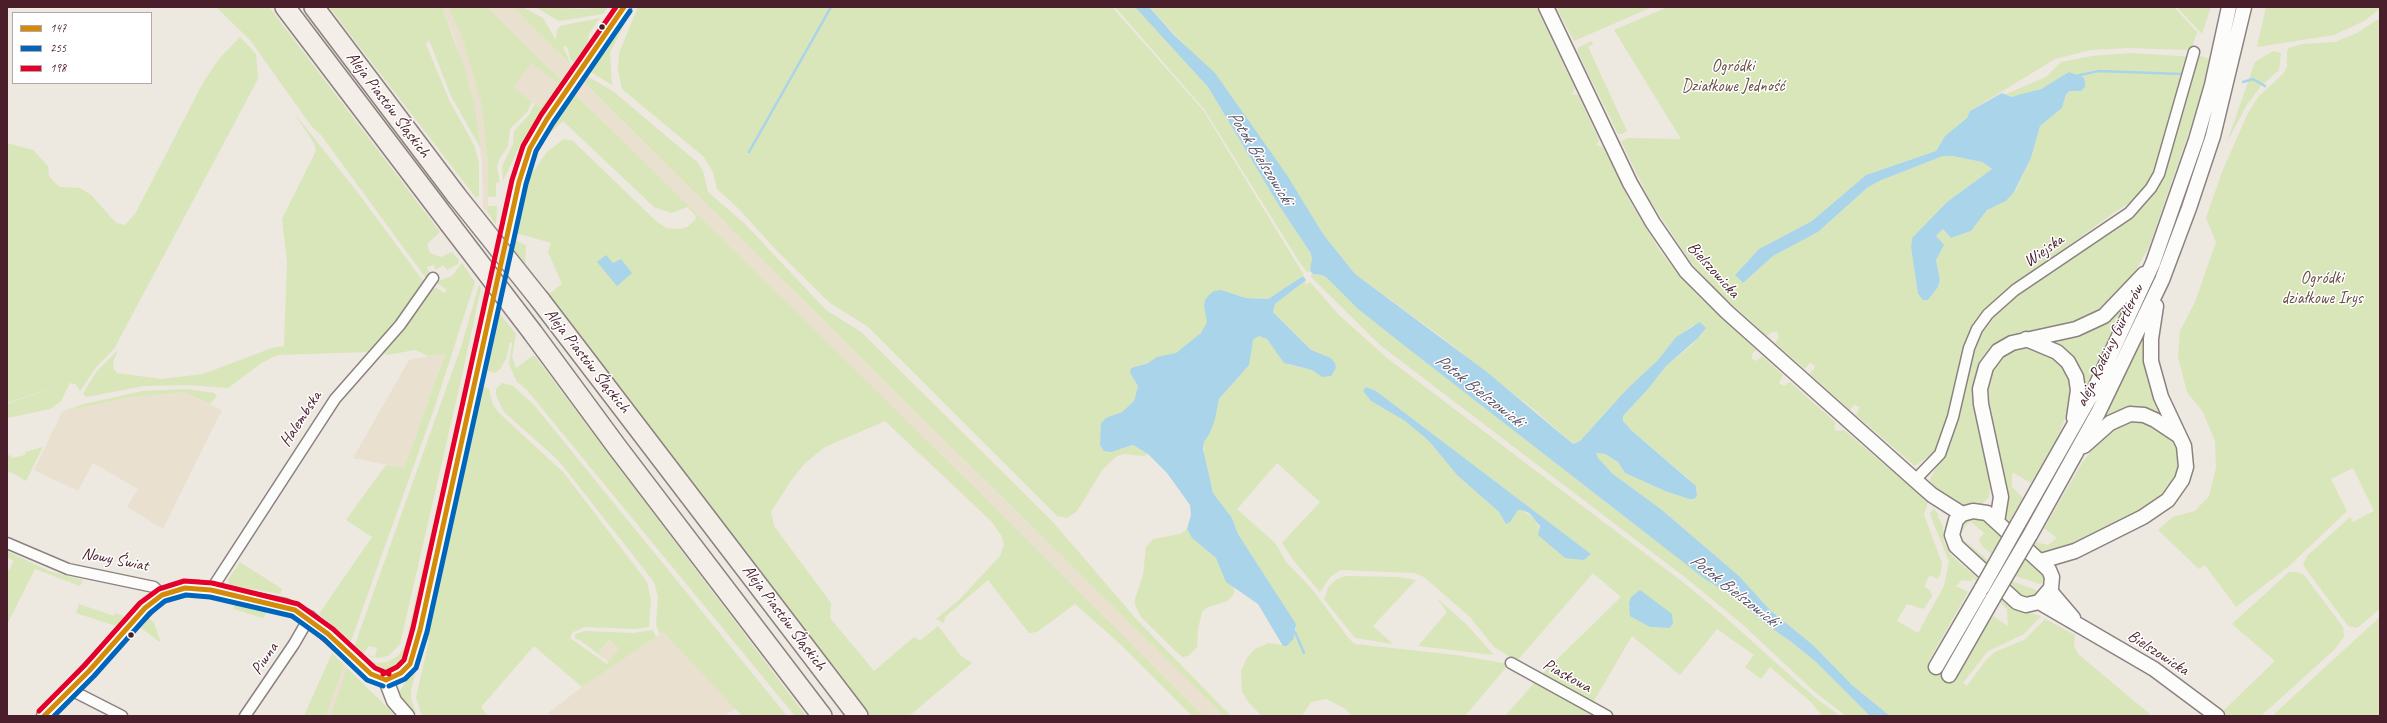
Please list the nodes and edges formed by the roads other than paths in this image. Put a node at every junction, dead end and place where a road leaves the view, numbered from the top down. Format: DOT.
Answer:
graph roads {
  1 [pos="285,7"];
  2 [pos="314,7"];
  3 [pos="624,7"];
  4 [pos="1546,7"];
  5 [pos="2229,7"];
  6 [pos="2244,7"];
  7 [pos="2194,52"];
  8 [pos="2154,263"];
  9 [pos="434,278"];
  10 [pos="2162,280"];
  11 [pos="2025,339"];
  12 [pos="2070,434"];
  13 [pos="2180,437"];
  14 [pos="2075,455"];
  15 [pos="1915,480"];
  16 [pos="1932,495"];
  17 [pos="1962,514"];
  18 [pos="1992,517"];
  19 [pos="1953,526"];
  20 [pos="7,543"];
  21 [pos="2075,551"];
  22 [pos="2042,561"];
  23 [pos="2051,573"];
  24 [pos="212,590"];
  25 [pos="2050,591"];
  26 [pos="162,595"];
  27 [pos="2039,602"];
  28 [pos="309,618"];
  29 [pos="2077,623"];
  30 [pos="1511,663"];
  31 [pos="1936,667"];
  32 [pos="1949,675"];
  33 [pos="386,680"];
  34 [pos="71,690"];
  35 [pos="44,716"];
  36 [pos="122,716"];
  37 [pos="245,716"];
  38 [pos="407,716"];
  39 [pos="822,716"];
  40 [pos="858,716"];
  41 [pos="1607,716"];
  42 [pos="2217,716"];
  1 -- 39 [label="highway, Aleja Piastów Śląskich, bridge"];
  2 -- 40 [label="highway, Aleja Piastów Śląskich, bridge"];
  3 -- 33 [label="main road"];
  4 -- 15 [label="main road, Bielszowicka"];
  5 -- 8 [label="main road, aleja Rodziny Gürtlerów"];
  6 -- 10 [label="main road, aleja Rodziny Gürtlerów"];
  7 -- 15 [label="street, Wiejska"];
  8 -- 11 [label="main road"];
  8 -- 12 [label="main road, aleja Rodziny Gürtlerów"];
  9 -- 24 [label="street, Halembska"];
  10 -- 13 [label="main road"];
  10 -- 14 [label="main road, aleja Rodziny Gürtlerów"];
  11 -- 12 [label="main road"];
  11 -- 18 [label="main road"];
  12 -- 31 [label="main road, aleja Rodziny Gürtlerów, bridge"];
  13 -- 14 [label="main road"];
  13 -- 21 [label="main road"];
  14 -- 32 [label="main road, aleja Rodziny Gürtlerów, bridge"];
  15 -- 16 [label="main road, Bielszowicka"];
  16 -- 17 [label="main road"];
  16 -- 19 [label="main road"];
  17 -- 18 [label="main road"];
  17 -- 19 [label="main road"];
  18 -- 22 [label="main road"];
  19 -- 27 [label="main road"];
  20 -- 26 [label="street, Nowy Świat"];
  21 -- 22 [label="main road"];
  21 -- 23 [label="main road"];
  22 -- 23 [label="main road"];
  23 -- 25 [label="main road"];
  24 -- 26 [label="main road, Nowy Świat"];
  24 -- 28 [label="main road, Nowy Świat"];
  25 -- 27 [label="main road"];
  25 -- 29 [label="main road"];
  26 -- 34 [label="main road"];
  27 -- 29 [label="main road, Bielszowicka"];
  28 -- 33 [label="main road, Nowy Świat"];
  28 -- 37 [label="street, Piwna"];
  29 -- 42 [label="main road, Bielszowicka"];
  30 -- 41 [label="street, Piaskowa"];
  33 -- 38 [label="main road"];
  34 -- 35 [label="main road"];
  34 -- 36 [label="street"];
}
